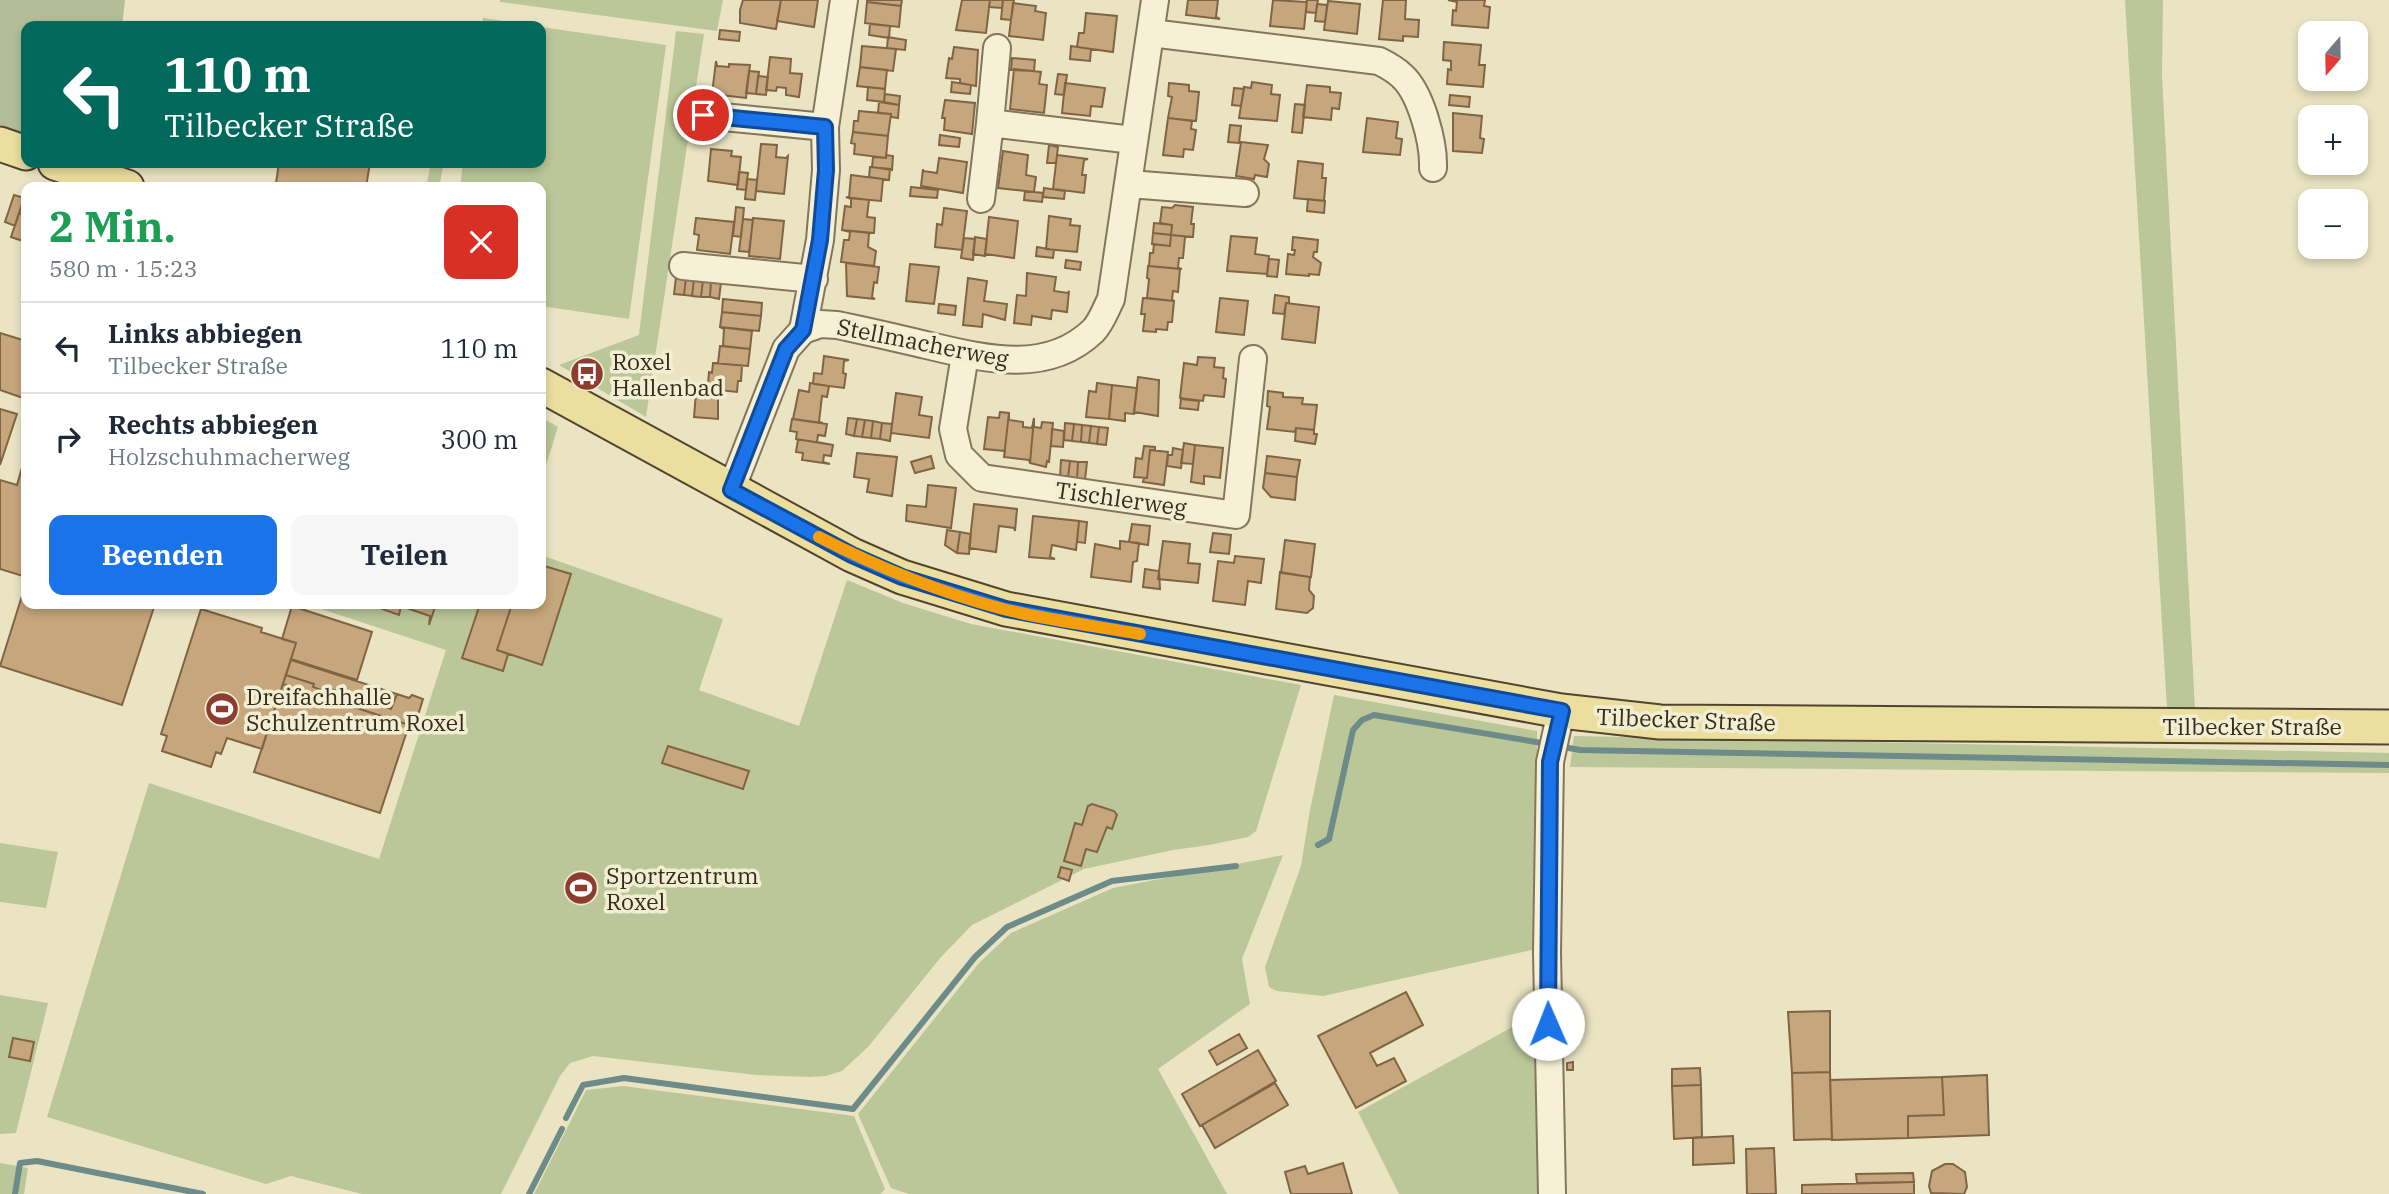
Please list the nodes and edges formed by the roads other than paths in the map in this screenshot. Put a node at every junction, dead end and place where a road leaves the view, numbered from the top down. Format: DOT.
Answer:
graph roads {
  1 [pos="844,0"];
  2 [pos="1155,0"];
  3 [pos="1151,33"];
  4 [pos="997,48"];
  5 [pos="703,115"];
  6 [pos="989,123"];
  7 [pos="825,127"];
  8 [pos="1133,139"];
  9 [pos="0,144"];
  10 [pos="21,151"];
  11 [pos="70,168"];
  12 [pos="1433,168"];
  13 [pos="112,182"];
  14 [pos="1129,184"];
  15 [pos="1245,193"];
  16 [pos="981,199"];
  17 [pos="683,266"];
  18 [pos="814,279"];
  19 [pos="803,330"];
  20 [pos="965,355"];
  21 [pos="1253,359"];
  22 [pos="546,388"];
  23 [pos="731,490"];
  24 [pos="1562,711"];
  25 [pos="2389,727"];
  26 [pos="1552,1194"];
  1 -- 7 [label="street"];
  2 -- 3 [label="street, Stellmacherweg"];
  3 -- 8 [label="street, Stellmacherweg"];
  3 -- 12 [label="street"];
  4 -- 6 [label="street"];
  5 -- 7 [label="street"];
  6 -- 8 [label="street"];
  6 -- 16 [label="street"];
  7 -- 18 [label="street"];
  8 -- 14 [label="street, Stellmacherweg"];
  9 -- 10 [label="main road"];
  11 -- 13 [label="main road"];
  14 -- 15 [label="street"];
  14 -- 20 [label="street, Stellmacherweg"];
  17 -- 18 [label="street"];
  18 -- 19 [label="street"];
  19 -- 20 [label="street, Stellmacherweg"];
  19 -- 23 [label="street"];
  20 -- 21 [label="street, Tischlerweg"];
  22 -- 23 [label="main road, Tilbecker Straße"];
  23 -- 24 [label="main road, Tilbecker Straße"];
  24 -- 25 [label="main road, Tilbecker Straße"];
  24 -- 26 [label="street"];
}
